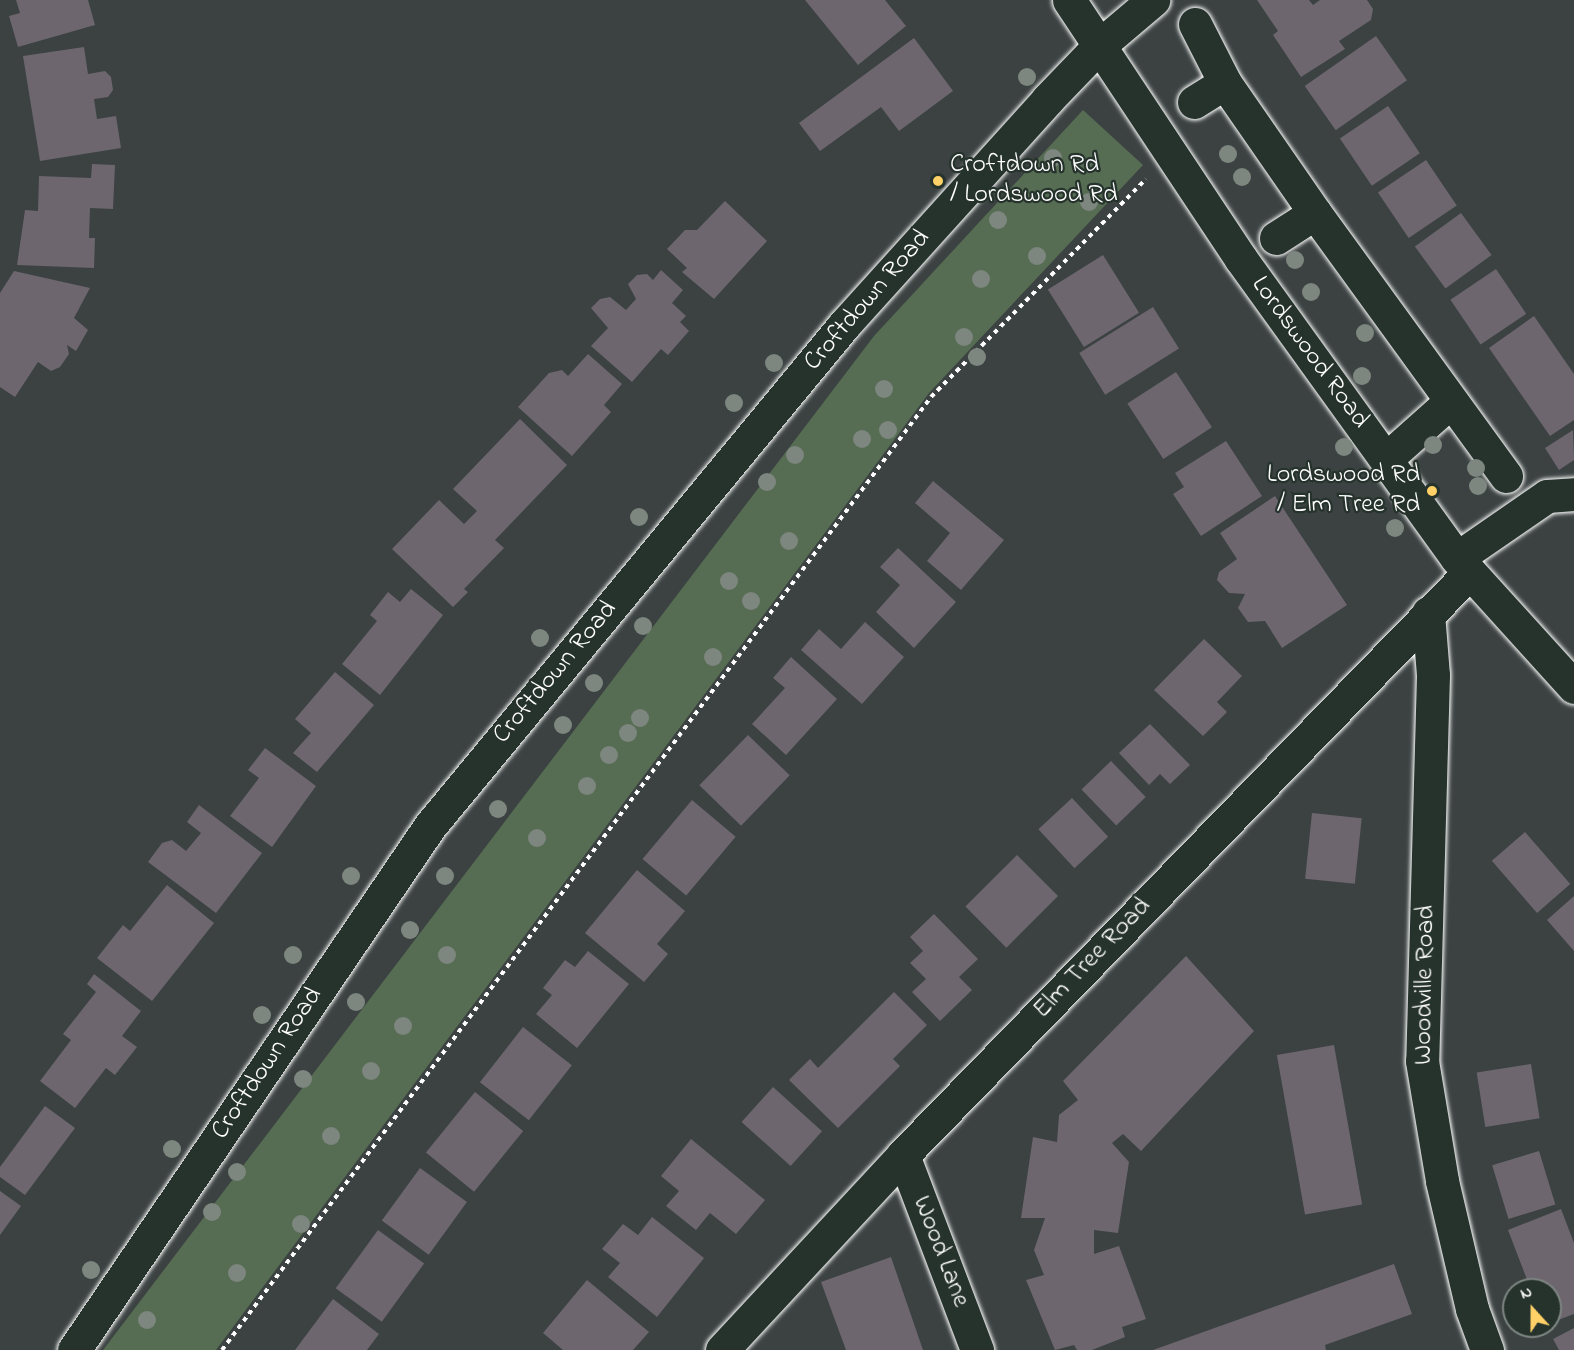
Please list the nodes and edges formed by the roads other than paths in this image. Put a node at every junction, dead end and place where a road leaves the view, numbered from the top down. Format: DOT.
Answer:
graph roads {
  1 [pos="1069,0"];
  2 [pos="1153,0"];
  3 [pos="1196,24"];
  4 [pos="1100,45"];
  5 [pos="1226,83"];
  6 [pos="1194,102"];
  7 [pos="1315,213"];
  8 [pos="1276,237"];
  9 [pos="1450,402"];
  10 [pos="1386,459"];
  11 [pos="1506,476"];
  12 [pos="1574,494"];
  13 [pos="1463,565"];
  14 [pos="1428,613"];
  15 [pos="1574,687"];
  16 [pos="903,1155"];
  17 [pos="74,1350"];
  18 [pos="722,1350"];
  19 [pos="976,1350"];
  20 [pos="1487,1350"];
  1 -- 4 [label="street, Lordswood Road"];
  2 -- 4 [label="street, Croftdown Road"];
  3 -- 5 [label="street"];
  4 -- 10 [label="street, Lordswood Road"];
  4 -- 17 [label="street, Croftdown Road"];
  5 -- 6 [label="street"];
  5 -- 7 [label="street"];
  7 -- 8 [label="street"];
  7 -- 9 [label="street"];
  9 -- 10 [label="street"];
  9 -- 11 [label="street"];
  10 -- 13 [label="street, Lordswood Road"];
  12 -- 13 [label="street, Elm Tree Road"];
  13 -- 14 [label="street, Elm Tree Road"];
  13 -- 15 [label="street, Lordswood Road"];
  14 -- 16 [label="street, Elm Tree Road"];
  14 -- 20 [label="street, Woodville Road"];
  16 -- 18 [label="street, Elm Tree Road"];
  16 -- 19 [label="street, Wood Lane"];
}
